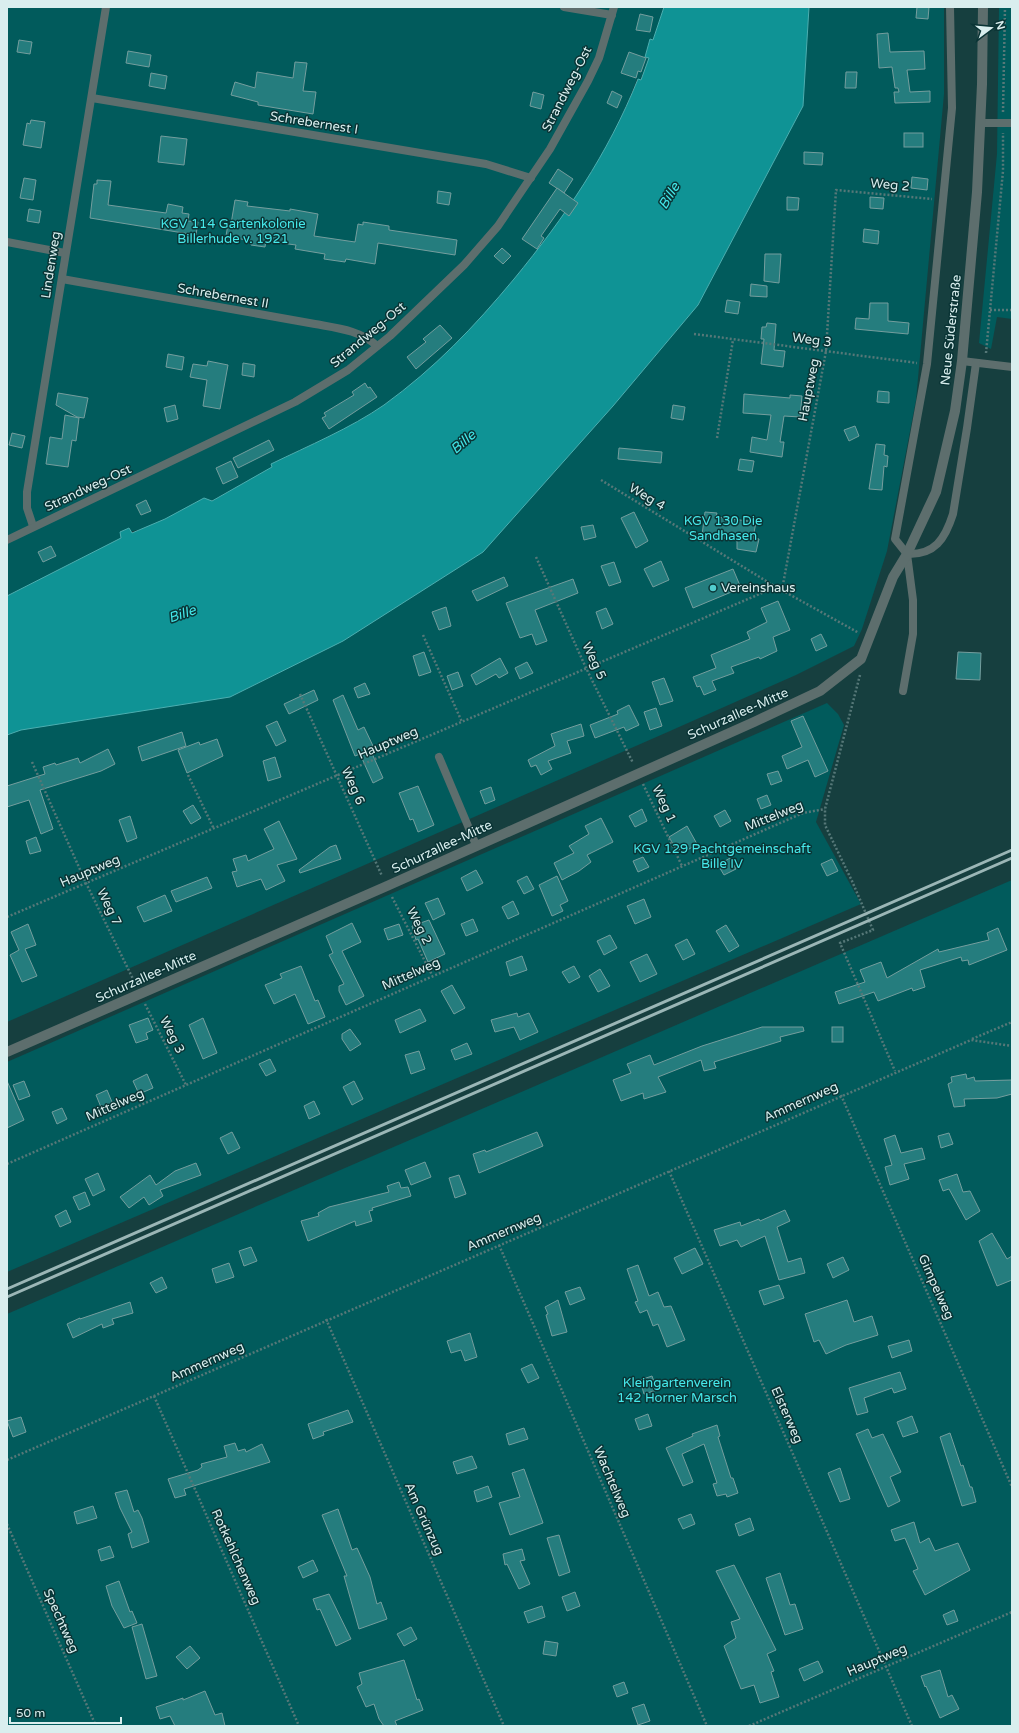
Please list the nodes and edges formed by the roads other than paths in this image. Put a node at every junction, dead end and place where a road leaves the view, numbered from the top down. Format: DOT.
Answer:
graph roads {
  1 [pos="106,7"];
  2 [pos="564,7"];
  3 [pos="950,7"];
  4 [pos="983,7"];
  5 [pos="613,11"];
  6 [pos="92,98"];
  7 [pos="981,123"];
  8 [pos="1008,123"];
  9 [pos="531,178"];
  10 [pos="7,242"];
  11 [pos="65,253"];
  12 [pos="62,279"];
  13 [pos="377,346"];
  14 [pos="962,360"];
  15 [pos="976,363"];
  16 [pos="1012,367"];
  17 [pos="33,526"];
  18 [pos="7,540"];
  19 [pos="907,554"];
  20 [pos="870,640"];
  21 [pos="903,691"];
  22 [pos="439,757"];
  23 [pos="476,845"];
  24 [pos="7,1052"];
  1 -- 6 [label="lane, Lindenweg"];
  2 -- 5 [label="lane"];
  3 -- 19 [label="lane"];
  4 -- 7 [label="street, Neue Süderstraße"];
  5 -- 9 [label="lane, Strandweg-Ost"];
  6 -- 9 [label="lane, Schrebernest I"];
  6 -- 11 [label="lane, Lindenweg"];
  7 -- 8 [label="lane"];
  7 -- 14 [label="street, Neue Süderstraße"];
  9 -- 13 [label="lane, Strandweg-Ost"];
  10 -- 11 [label="lane"];
  11 -- 12 [label="lane, Lindenweg"];
  12 -- 13 [label="lane, Schrebernest II"];
  12 -- 17 [label="lane, Lindenweg"];
  13 -- 17 [label="lane, Strandweg-Ost"];
  14 -- 15 [label="lane"];
  14 -- 19 [label="street, Neue Süderstraße"];
  15 -- 16 [label="lane"];
  15 -- 19 [label="lane"];
  17 -- 18 [label="lane, Strandweg-Ost"];
  19 -- 20 [label="street, Neue Süderstraße"];
  19 -- 21 [label="lane"];
  20 -- 23 [label="street, Schurzallee-Mitte"];
  22 -- 23 [label="lane"];
  23 -- 24 [label="street, Schurzallee-Mitte"];
}
